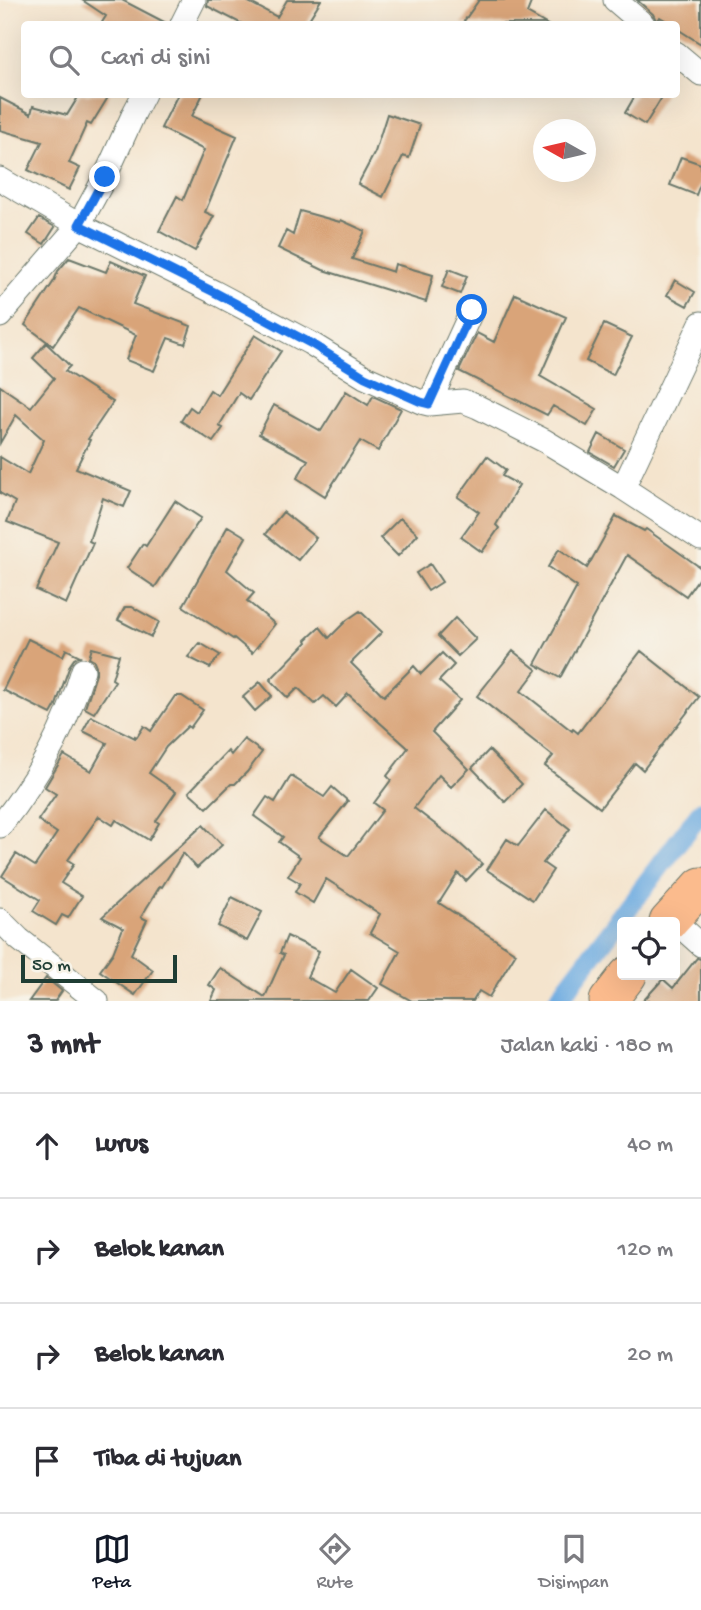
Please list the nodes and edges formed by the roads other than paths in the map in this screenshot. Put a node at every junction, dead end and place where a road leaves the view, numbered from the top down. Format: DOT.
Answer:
graph roads {
  1 [pos="194,0"];
  2 [pos="615,0"];
  3 [pos="183,21"];
  4 [pos="640,21"];
  5 [pos="680,56"];
  6 [pos="701,74"];
  7 [pos="142,98"];
  8 [pos="0,179"];
  9 [pos="79,225"];
  10 [pos="472,310"];
  11 [pos="0,316"];
  12 [pos="701,323"];
  13 [pos="429,404"];
  14 [pos="623,488"];
  15 [pos="701,539"];
  16 [pos="83,670"];
  17 [pos="0,826"];
  18 [pos="701,886"];
  19 [pos="673,917"];
  20 [pos="0,920"];
  21 [pos="680,928"];
  22 [pos="701,945"];
  23 [pos="624,980"];
  24 [pos="97,1001"];
  25 [pos="608,1001"];
  1 -- 3 [label="street"];
  2 -- 4 [label="street"];
  5 -- 6 [label="street"];
  7 -- 9 [label="street"];
  8 -- 9 [label="street"];
  9 -- 11 [label="street"];
  9 -- 13 [label="street"];
  10 -- 13 [label="street"];
  12 -- 14 [label="street"];
  13 -- 14 [label="street"];
  14 -- 15 [label="street"];
  16 -- 17 [label="street"];
  18 -- 19 [label="main road"];
  20 -- 24 [label="street"];
  21 -- 22 [label="street"];
  23 -- 25 [label="main road"];
}
